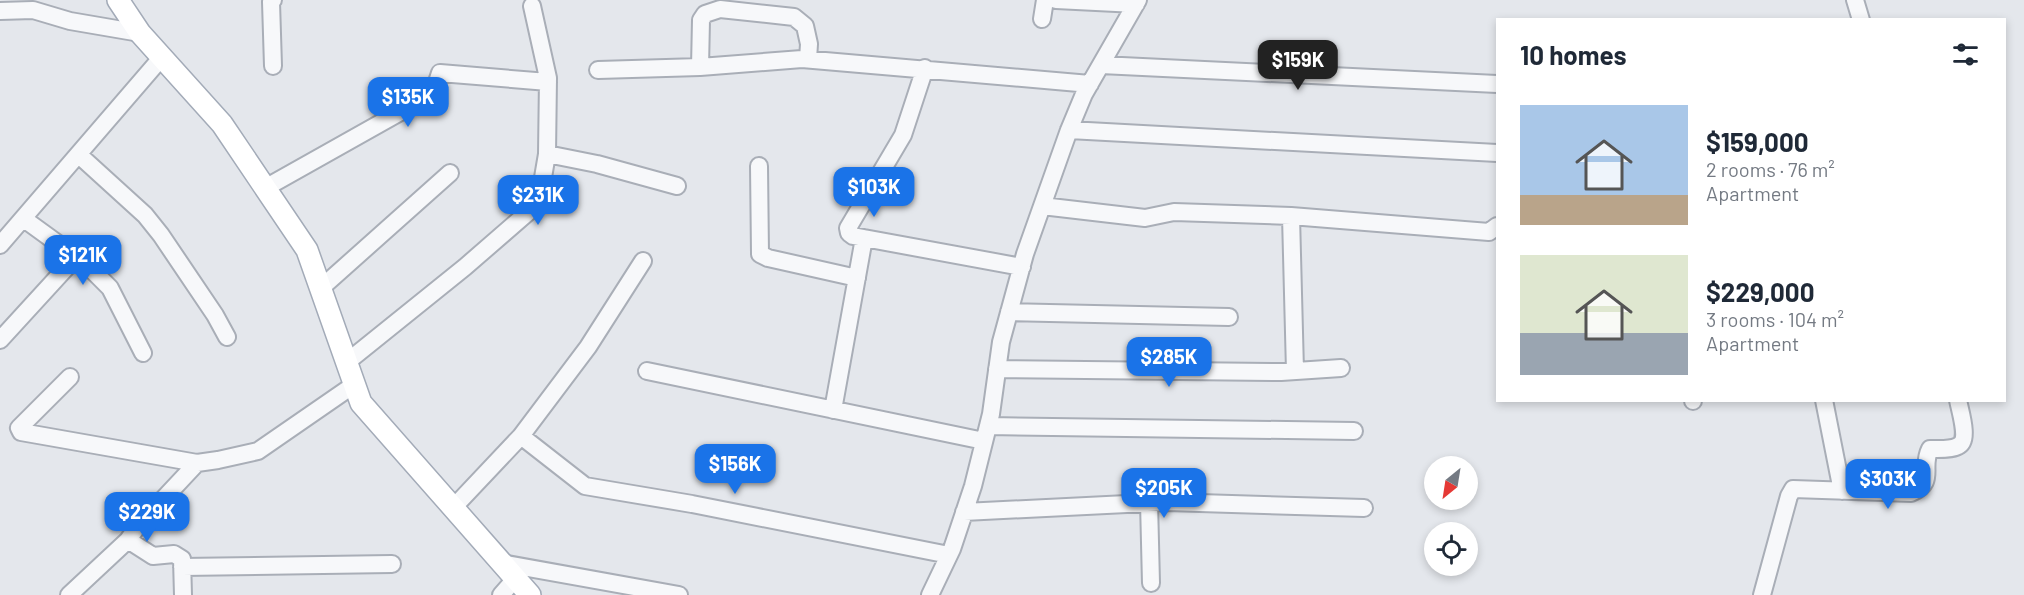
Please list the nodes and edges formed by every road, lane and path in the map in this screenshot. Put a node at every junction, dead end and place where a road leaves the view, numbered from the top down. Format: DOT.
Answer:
graph roads {
  1 [pos="118,0"];
  2 [pos="273,0"];
  3 [pos="1045,0"];
  4 [pos="1056,0"];
  5 [pos="1855,0"];
  6 [pos="1137,2"];
  7 [pos="532,6"];
  8 [pos="0,11"];
  9 [pos="1860,18"];
  10 [pos="1042,19"];
  11 [pos="140,33"];
  12 [pos="162,57"];
  13 [pos="808,59"];
  14 [pos="1101,65"];
  15 [pos="273,66"];
  16 [pos="700,67"];
  17 [pos="925,68"];
  18 [pos="598,70"];
  19 [pos="548,82"];
  20 [pos="1090,84"];
  21 [pos="1496,84"];
  22 [pos="1069,130"];
  23 [pos="1496,153"];
  24 [pos="547,154"];
  25 [pos="79,155"];
  26 [pos="759,166"];
  27 [pos="450,173"];
  28 [pos="677,186"];
  29 [pos="265,188"];
  30 [pos="1042,206"];
  31 [pos="1291,216"];
  32 [pos="24,219"];
  33 [pos="1496,227"];
  34 [pos="864,238"];
  35 [pos="0,245"];
  36 [pos="76,257"];
  37 [pos="643,261"];
  38 [pos="1022,267"];
  39 [pos="857,278"];
  40 [pos="321,288"];
  41 [pos="1009,312"];
  42 [pos="1229,317"];
  43 [pos="227,337"];
  44 [pos="0,339"];
  45 [pos="143,353"];
  46 [pos="347,362"];
  47 [pos="1341,368"];
  48 [pos="997,369"];
  49 [pos="647,371"];
  50 [pos="1295,371"];
  51 [pos="69,377"];
  52 [pos="355,384"];
  53 [pos="1824,402"];
  54 [pos="1958,402"];
  55 [pos="833,410"];
  56 [pos="1354,430"];
  57 [pos="986,434"];
  58 [pos="521,436"];
  59 [pos="197,463"];
  60 [pos="1842,491"];
  61 [pos="1149,502"];
  62 [pos="453,508"];
  63 [pos="1364,508"];
  64 [pos="964,512"];
  65 [pos="128,540"];
  66 [pos="949,555"];
  67 [pos="501,563"];
  68 [pos="392,564"];
  69 [pos="182,567"];
  70 [pos="515,579"];
  71 [pos="1151,583"];
  72 [pos="69,595"];
  73 [pos="183,595"];
  74 [pos="501,595"];
  75 [pos="530,595"];
  76 [pos="679,595"];
  77 [pos="930,595"];
  78 [pos="1762,595"];
  1 -- 11 [label="main road"];
  2 -- 15 [label="street"];
  3 -- 10 [label="street"];
  4 -- 6 [label="street"];
  5 -- 9 [label="street"];
  6 -- 14 [label="street"];
  7 -- 19 [label="street"];
  8 -- 11 [label="street"];
  11 -- 12 [label="main road"];
  12 -- 25 [label="street"];
  12 -- 29 [label="main road"];
  13 -- 16 [label="street"];
  13 -- 16 [label="street"];
  13 -- 17 [label="street"];
  14 -- 20 [label="street"];
  14 -- 21 [label="street"];
  16 -- 18 [label="street"];
  17 -- 20 [label="street"];
  17 -- 34 [label="street"];
  19 -- 24 [label="street"];
  19 -- 29 [label="street"];
  20 -- 22 [label="street"];
  22 -- 23 [label="street"];
  22 -- 30 [label="street"];
  24 -- 28 [label="street"];
  24 -- 46 [label="street"];
  25 -- 32 [label="street"];
  25 -- 43 [label="street"];
  26 -- 39 [label="street"];
  27 -- 40 [label="street"];
  29 -- 40 [label="main road"];
  30 -- 31 [label="street"];
  30 -- 38 [label="street"];
  31 -- 33 [label="street"];
  31 -- 50 [label="street"];
  32 -- 35 [label="street"];
  32 -- 36 [label="street"];
  34 -- 38 [label="street"];
  34 -- 39 [label="street"];
  36 -- 44 [label="street"];
  36 -- 45 [label="street"];
  37 -- 58 [label="street"];
  38 -- 41 [label="street"];
  39 -- 55 [label="street"];
  40 -- 46 [label="main road"];
  41 -- 42 [label="street"];
  41 -- 48 [label="street"];
  46 -- 52 [label="main road"];
  47 -- 50 [label="street"];
  48 -- 50 [label="street"];
  48 -- 57 [label="street"];
  49 -- 55 [label="street"];
  51 -- 59 [label="street"];
  52 -- 59 [label="street"];
  52 -- 62 [label="main road"];
  53 -- 60 [label="street"];
  54 -- 60 [label="street"];
  55 -- 57 [label="street"];
  56 -- 57 [label="street"];
  57 -- 64 [label="street"];
  58 -- 62 [label="street"];
  58 -- 66 [label="street"];
  59 -- 65 [label="street"];
  60 -- 78 [label="street"];
  61 -- 63 [label="street"];
  61 -- 64 [label="street"];
  61 -- 71 [label="street"];
  62 -- 67 [label="main road"];
  64 -- 66 [label="street"];
  65 -- 69 [label="street"];
  65 -- 72 [label="street"];
  66 -- 77 [label="street"];
  67 -- 70 [label="main road"];
  67 -- 76 [label="street"];
  68 -- 69 [label="street"];
  69 -- 73 [label="street"];
  70 -- 74 [label="street"];
  70 -- 75 [label="main road"];
}
